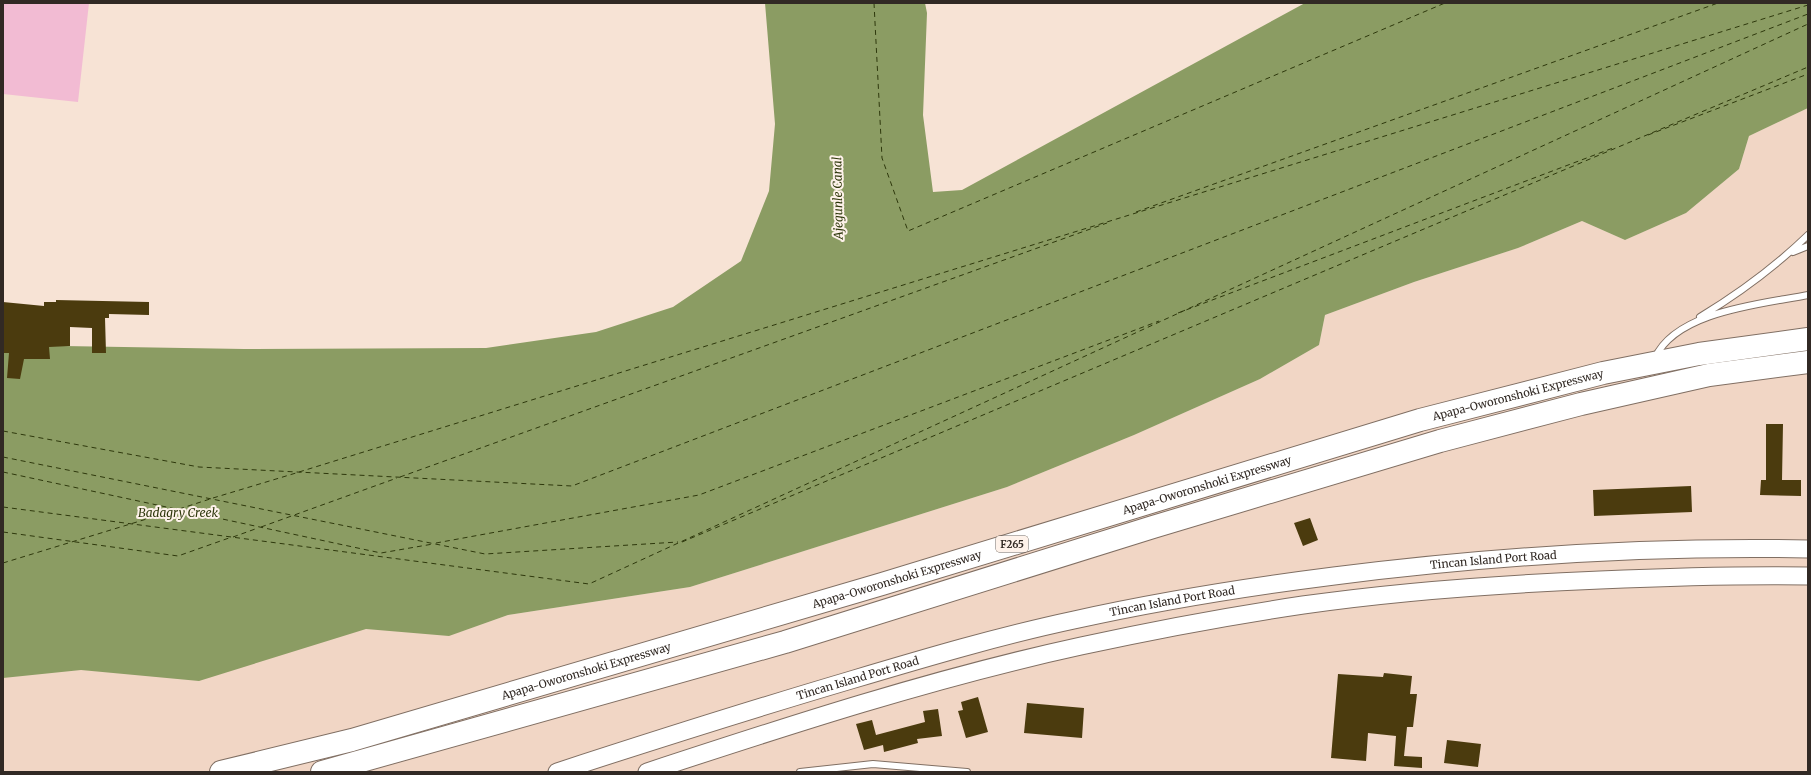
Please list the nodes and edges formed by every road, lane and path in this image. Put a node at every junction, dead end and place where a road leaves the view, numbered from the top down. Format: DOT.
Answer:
graph roads {
  1 [pos="1808,235"];
  2 [pos="1808,246"];
  3 [pos="1790,253"];
  4 [pos="1808,295"];
  5 [pos="1687,325"];
  6 [pos="1808,339"];
  7 [pos="1808,362"];
  8 [pos="1653,363"];
  9 [pos="1808,549"];
  10 [pos="1808,576"];
  11 [pos="940,771"];
  12 [pos="221,772"];
  13 [pos="322,772"];
  14 [pos="557,772"];
  15 [pos="647,772"];
  16 [pos="800,772"];
  17 [pos="967,772"];
  1 -- 3 [label="lane"];
  2 -- 3 [label="lane"];
  3 -- 5 [label="lane"];
  4 -- 5 [label="lane"];
  5 -- 8 [label="lane"];
  6 -- 8 [label="highway, Apapa-Oworonshoki Expressway / F265"];
  7 -- 13 [label="highway, Apapa-Oworonshoki Expressway / F265"];
  8 -- 12 [label="highway, Apapa-Oworonshoki Expressway / F265"];
  9 -- 14 [label="street, Tincan Island Port Road"];
  10 -- 15 [label="street"];
  11 -- 16 [label="lane"];
  11 -- 17 [label="lane"];
}
